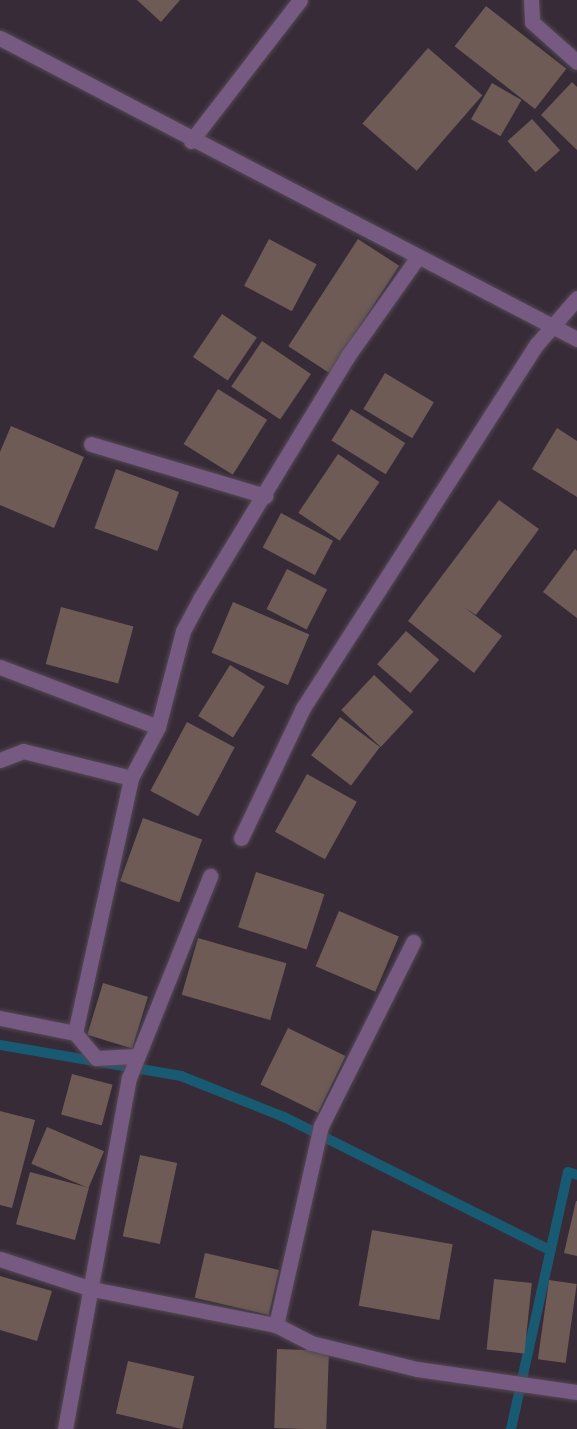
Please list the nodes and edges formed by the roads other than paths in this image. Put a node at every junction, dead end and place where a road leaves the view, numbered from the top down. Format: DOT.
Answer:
graph roads {
  1 [pos="300,0"];
  2 [pos="531,0"];
  3 [pos="0,38"];
  4 [pos="577,62"];
  5 [pos="191,141"];
  6 [pos="417,258"];
  7 [pos="577,298"];
  8 [pos="551,324"];
  9 [pos="577,339"];
  10 [pos="91,444"];
  11 [pos="265,496"];
  12 [pos="0,667"];
  13 [pos="158,727"];
  14 [pos="0,760"];
  15 [pos="130,778"];
  16 [pos="241,838"];
  17 [pos="210,876"];
  18 [pos="413,942"];
  19 [pos="0,1018"];
  20 [pos="75,1033"];
  21 [pos="133,1066"];
  22 [pos="0,1259"];
  23 [pos="92,1289"];
  24 [pos="276,1325"];
  25 [pos="577,1392"];
  26 [pos="65,1429"];
  1 -- 5 [label="street"];
  2 -- 4 [label="street"];
  3 -- 5 [label="street"];
  5 -- 6 [label="street"];
  6 -- 8 [label="street"];
  6 -- 11 [label="street"];
  7 -- 8 [label="street"];
  8 -- 9 [label="street"];
  8 -- 16 [label="street"];
  10 -- 11 [label="street"];
  11 -- 13 [label="street"];
  12 -- 13 [label="street"];
  13 -- 15 [label="street"];
  14 -- 15 [label="street"];
  15 -- 20 [label="street"];
  17 -- 21 [label="street"];
  18 -- 24 [label="street"];
  19 -- 20 [label="street"];
  20 -- 21 [label="street"];
  21 -- 23 [label="street"];
  22 -- 23 [label="street"];
  23 -- 24 [label="street"];
  23 -- 26 [label="street"];
  24 -- 25 [label="street"];
}
